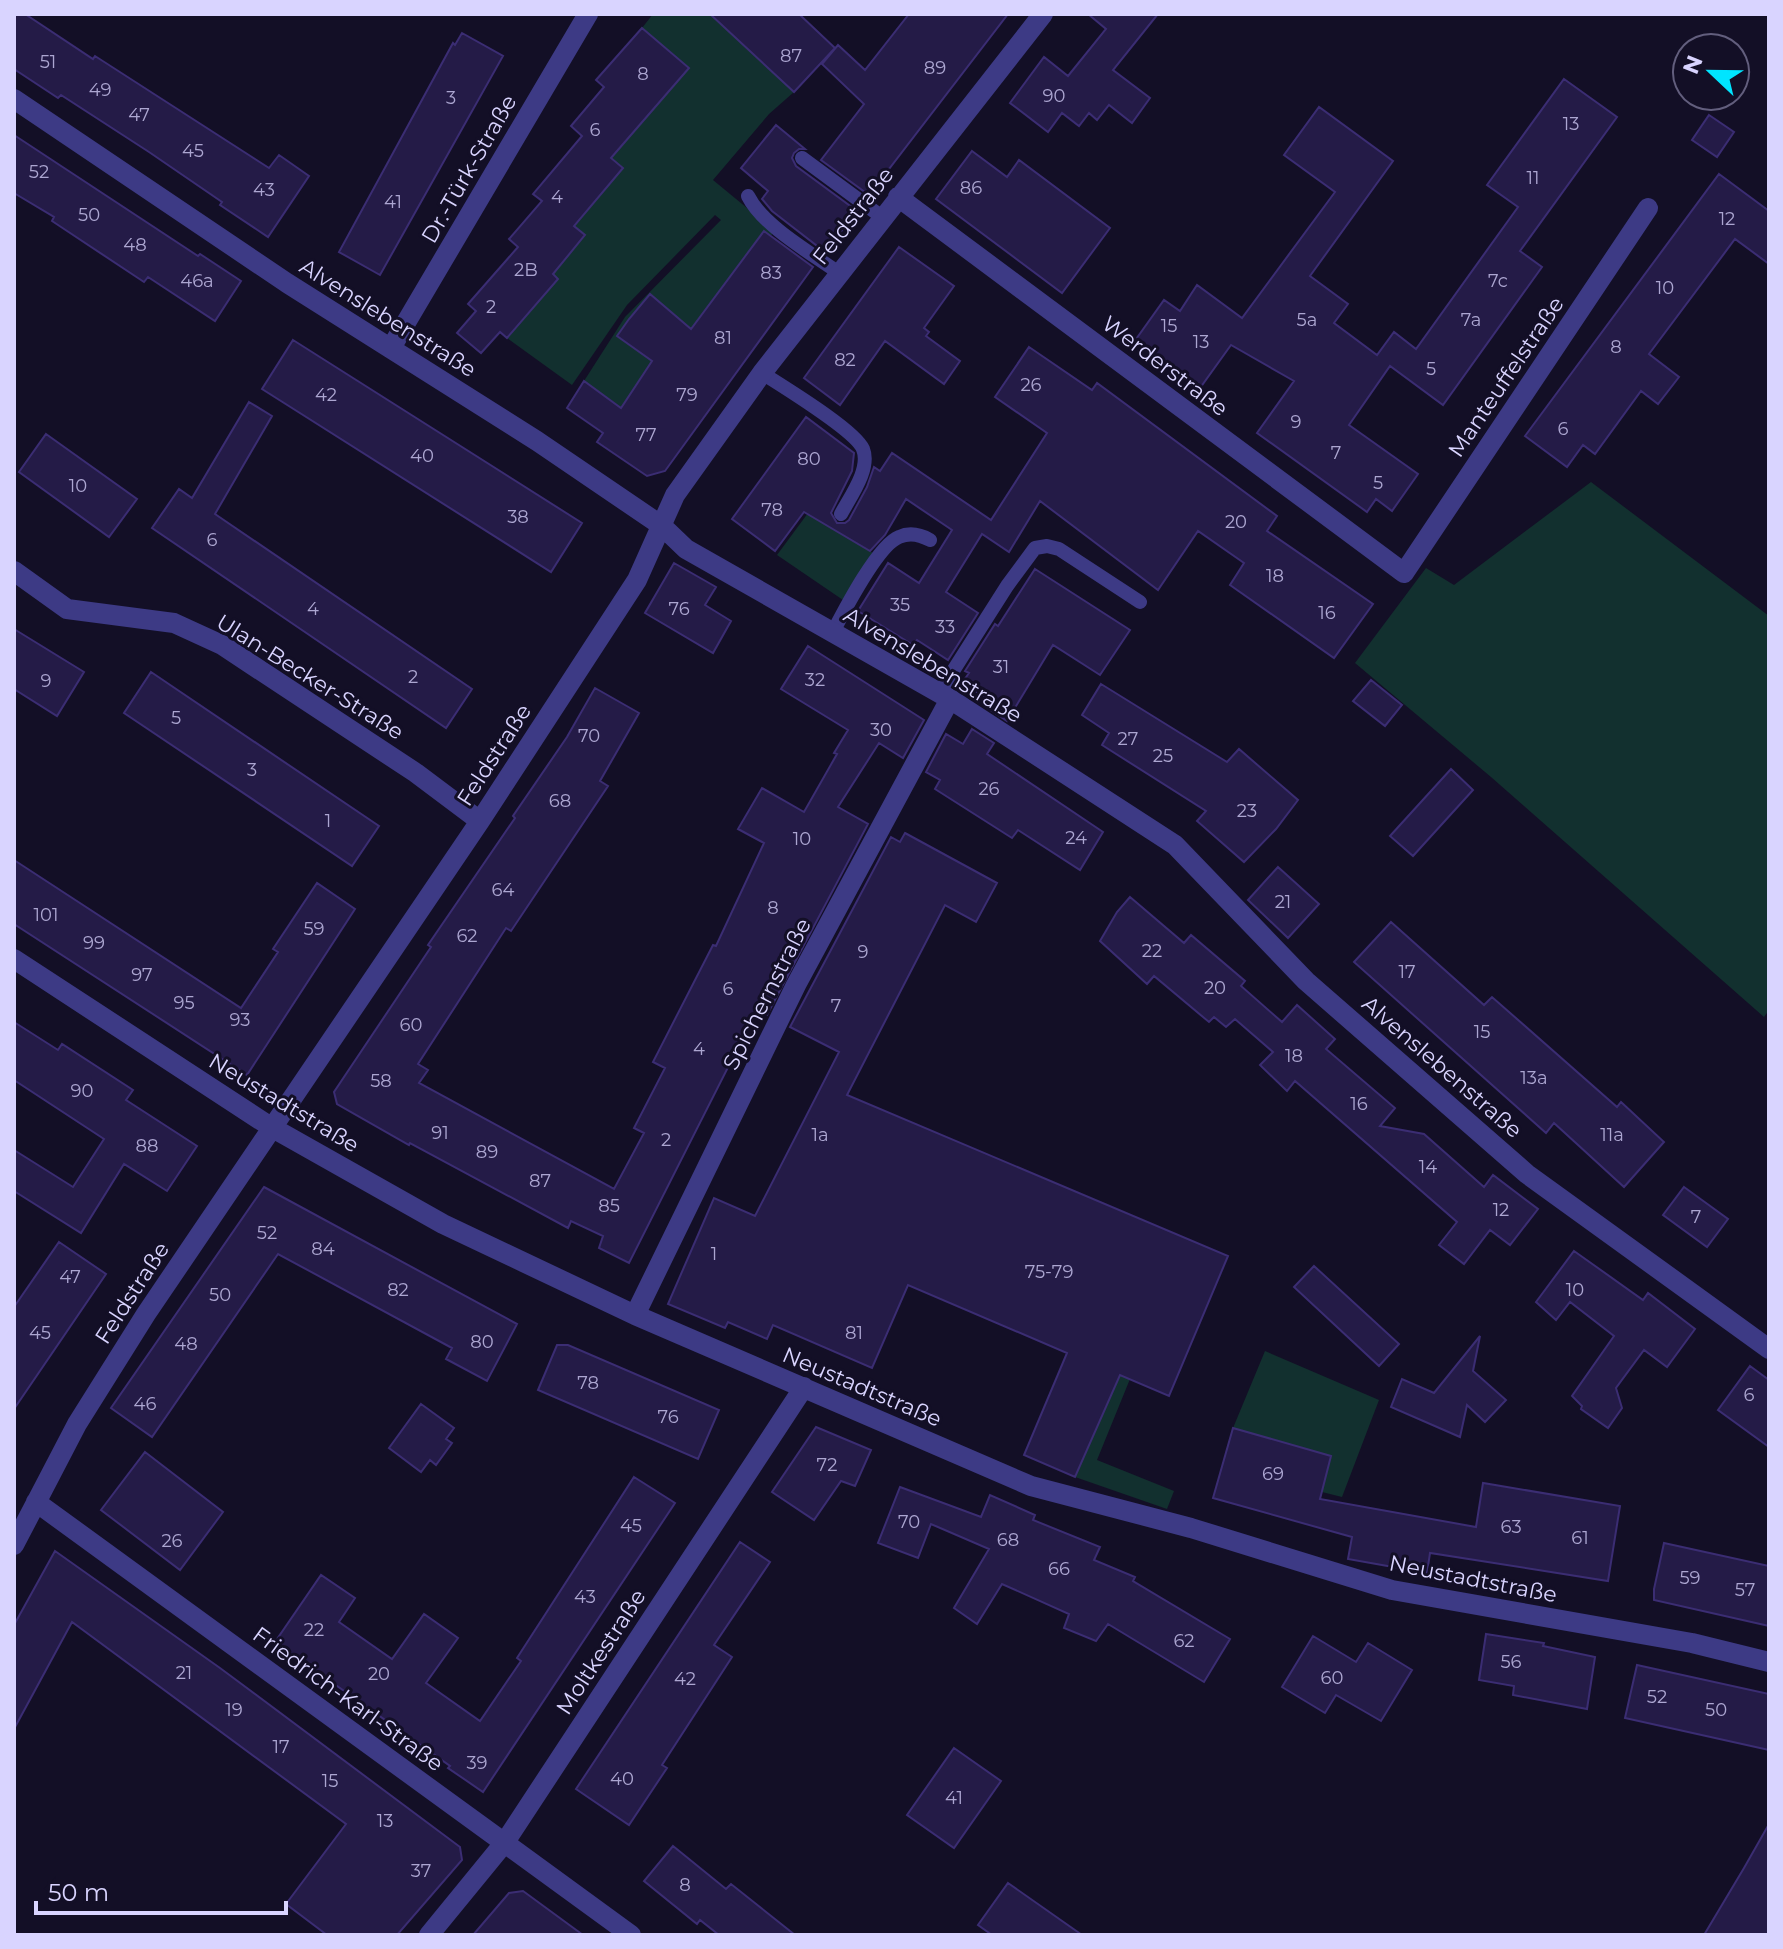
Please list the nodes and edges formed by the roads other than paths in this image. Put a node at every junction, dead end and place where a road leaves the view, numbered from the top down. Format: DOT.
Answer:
graph roads {
  1 [pos="588,14"];
  2 [pos="1043,14"];
  3 [pos="14,99"];
  4 [pos="802,158"];
  5 [pos="748,196"];
  6 [pos="898,197"];
  7 [pos="1648,208"];
  8 [pos="882,217"];
  9 [pos="839,273"];
  10 [pos="391,348"];
  11 [pos="762,373"];
  12 [pos="841,514"];
  13 [pos="662,526"];
  14 [pos="930,540"];
  15 [pos="14,571"];
  16 [pos="1404,573"];
  17 [pos="1140,602"];
  18 [pos="833,632"];
  19 [pos="944,696"];
  20 [pos="480,821"];
  21 [pos="14,959"];
  22 [pos="271,1127"];
  23 [pos="635,1315"];
  24 [pos="1769,1349"];
  25 [pos="804,1387"];
  26 [pos="36,1502"];
  27 [pos="14,1545"];
  28 [pos="1769,1662"];
  29 [pos="505,1842"];
  30 [pos="429,1935"];
  31 [pos="631,1935"];
  1 -- 10 [label="street, Dr.-Türk-Straße"];
  2 -- 6 [label="street, Feldstraße"];
  3 -- 10 [label="street, Alvenslebenstraße"];
  4 -- 8 [label="lane"];
  5 -- 9 [label="lane"];
  6 -- 8 [label="street, Feldstraße"];
  6 -- 16 [label="street, Werderstraße"];
  7 -- 16 [label="street, Manteuffelstraße"];
  8 -- 9 [label="street, Feldstraße"];
  9 -- 11 [label="street, Feldstraße"];
  10 -- 13 [label="street, Alvenslebenstraße"];
  11 -- 12 [label="lane"];
  11 -- 13 [label="street, Feldstraße"];
  13 -- 18 [label="street, Alvenslebenstraße"];
  13 -- 20 [label="street, Feldstraße"];
  14 -- 18 [label="lane"];
  15 -- 20 [label="street, Ulan-Becker-Straße"];
  17 -- 19 [label="lane"];
  18 -- 19 [label="street, Alvenslebenstraße"];
  19 -- 23 [label="street, Spichernstraße"];
  19 -- 24 [label="street, Alvenslebenstraße"];
  20 -- 22 [label="street, Feldstraße"];
  21 -- 22 [label="street, Neustadtstraße"];
  22 -- 23 [label="street, Neustadtstraße"];
  22 -- 26 [label="street, Feldstraße"];
  23 -- 25 [label="street, Neustadtstraße"];
  25 -- 28 [label="street, Neustadtstraße"];
  25 -- 29 [label="street, Moltkestraße"];
  26 -- 27 [label="street, Feldstraße"];
  26 -- 29 [label="street, Friedrich-Karl-Straße"];
  29 -- 30 [label="street, Moltkestraße"];
  29 -- 31 [label="street, Friedrich-Karl-Straße"];
}
